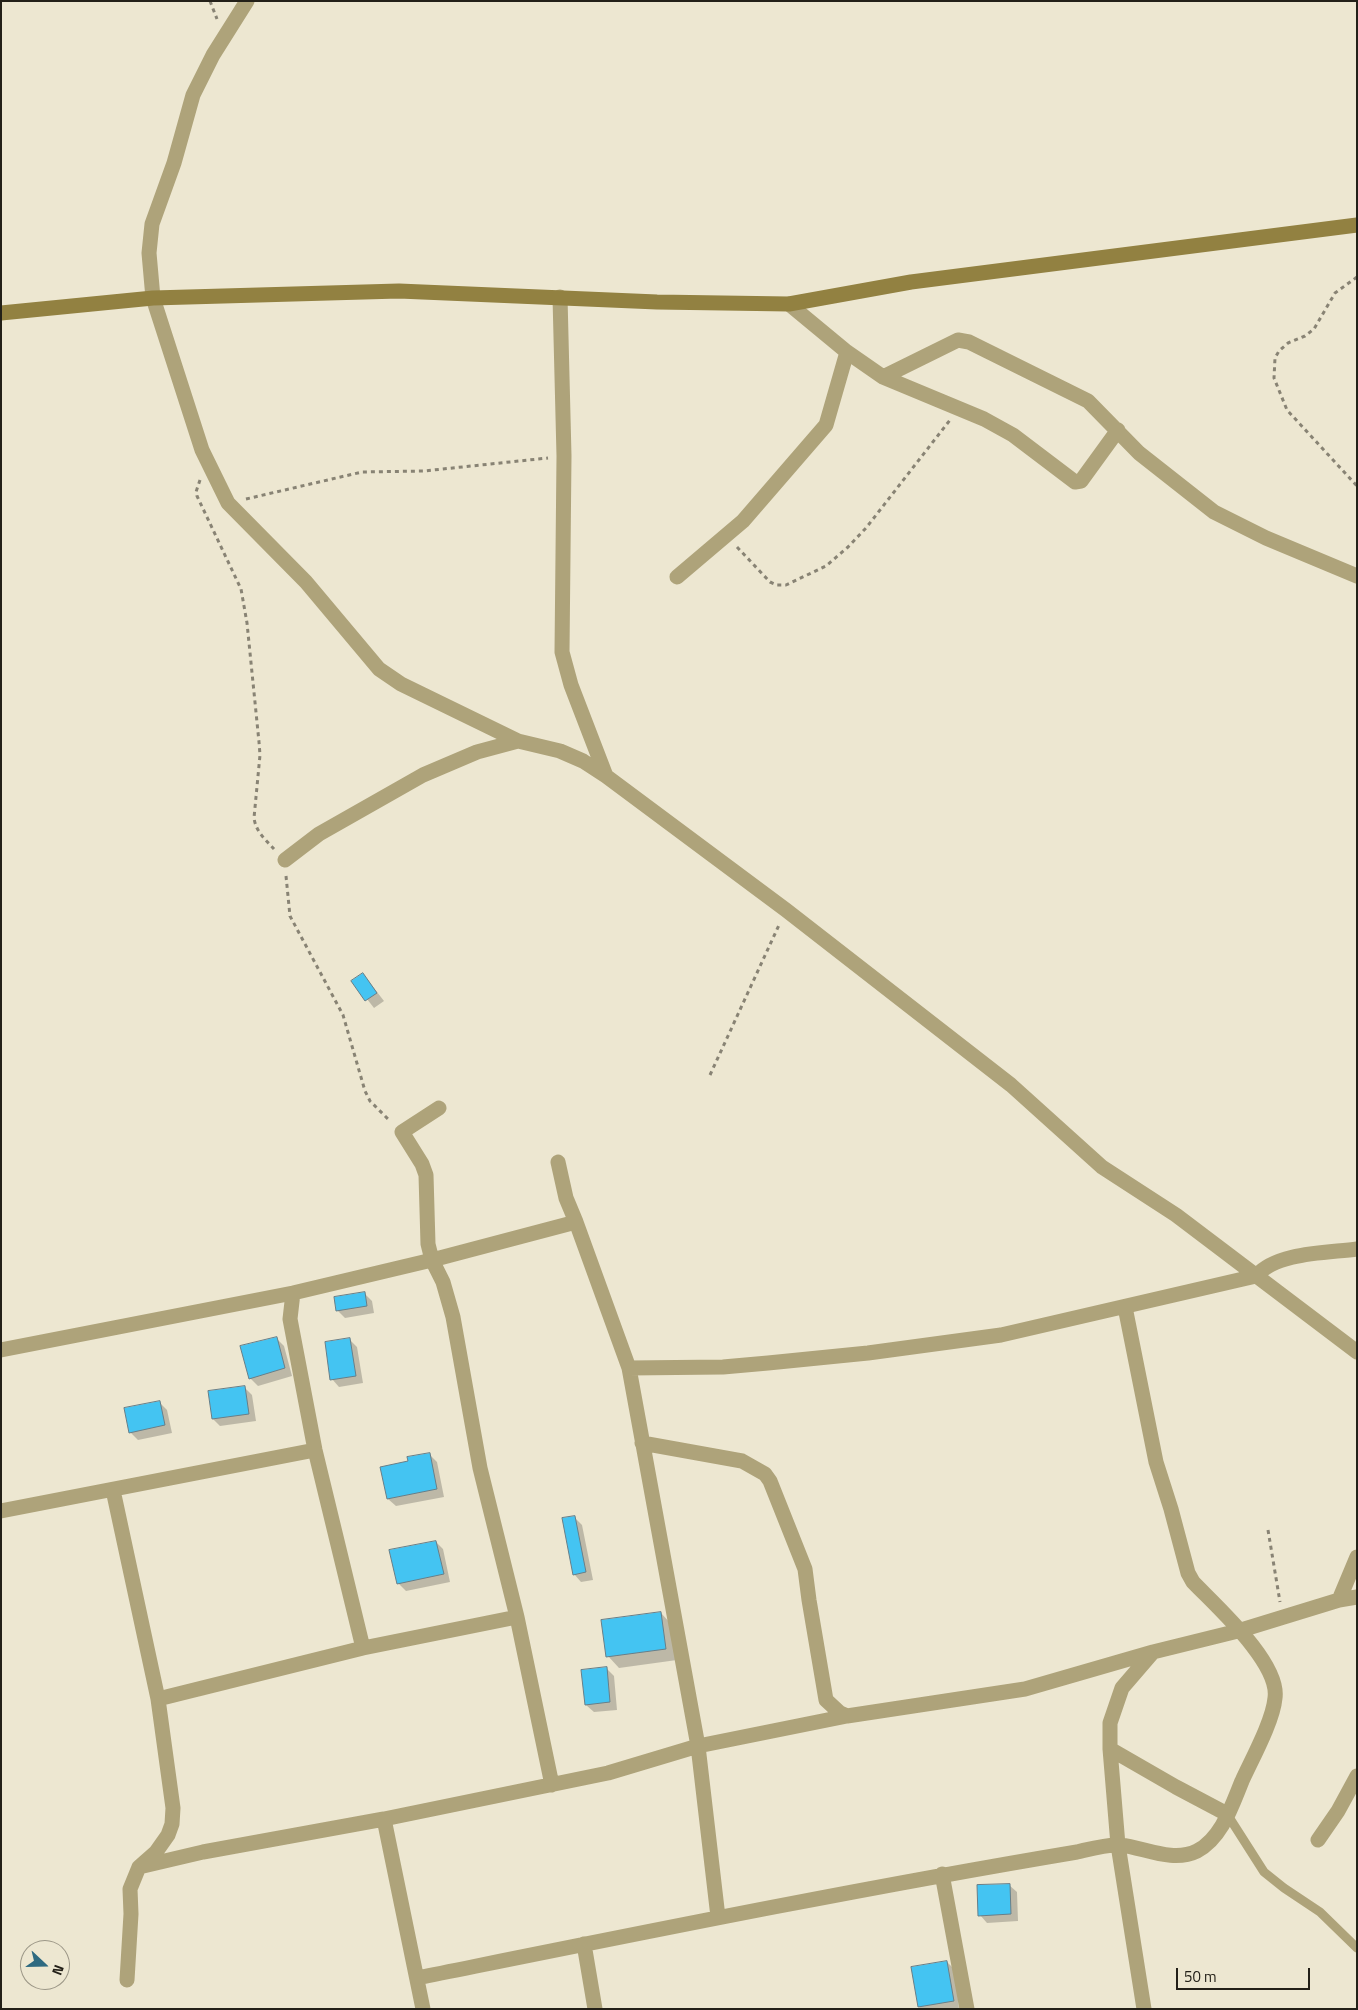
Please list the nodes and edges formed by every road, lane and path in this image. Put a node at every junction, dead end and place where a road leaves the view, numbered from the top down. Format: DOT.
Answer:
graph roads {
  1 [pos="247,1"];
  2 [pos="1357,225"];
  3 [pos="1357,277"];
  4 [pos="560,297"];
  5 [pos="153,298"];
  6 [pos="789,304"];
  7 [pos="1,312"];
  8 [pos="847,352"];
  9 [pos="883,378"];
  10 [pos="958,409"];
  11 [pos="1118,430"];
  12 [pos="202,450"];
  13 [pos="564,456"];
  14 [pos="1357,486"];
  15 [pos="228,503"];
  16 [pos="727,535"];
  17 [pos="678,576"];
  18 [pos="1357,576"];
  19 [pos="518,741"];
  20 [pos="606,776"];
  21 [pos="285,860"];
  22 [pos="786,910"];
  23 [pos="710,1075"];
  24 [pos="439,1108"];
  25 [pos="402,1132"];
  26 [pos="558,1162"];
  27 [pos="576,1222"];
  28 [pos="1357,1249"];
  29 [pos="432,1260"];
  30 [pos="1256,1276"];
  31 [pos="293,1293"];
  32 [pos="1125,1307"];
  33 [pos="1,1350"];
  34 [pos="1357,1352"];
  35 [pos="630,1368"];
  36 [pos="642,1443"];
  37 [pos="315,1450"];
  38 [pos="113,1490"];
  39 [pos="1,1511"];
  40 [pos="1268,1530"];
  41 [pos="1357,1557"];
  42 [pos="1357,1597"];
  43 [pos="1339,1600"];
  44 [pos="1285,1616"];
  45 [pos="517,1617"];
  46 [pos="1238,1631"];
  47 [pos="364,1648"];
  48 [pos="1153,1652"];
  49 [pos="158,1699"];
  50 [pos="847,1716"];
  51 [pos="698,1746"];
  52 [pos="1110,1749"];
  53 [pos="1357,1776"];
  54 [pos="552,1785"];
  55 [pos="1227,1814"];
  56 [pos="384,1819"];
  57 [pos="1318,1840"];
  58 [pos="1118,1845"];
  59 [pos="139,1867"];
  60 [pos="942,1874"];
  61 [pos="718,1917"];
  62 [pos="584,1944"];
  63 [pos="1357,1948"];
  64 [pos="417,1978"];
  65 [pos="127,1980"];
  66 [pos="422,2009"];
  67 [pos="595,2009"];
  68 [pos="967,2009"];
  69 [pos="1144,2009"];
  1 -- 5 [label="street"];
  2 -- 6 [label="street"];
  3 -- 14 [label="path"];
  4 -- 5 [label="street"];
  4 -- 6 [label="street"];
  4 -- 13 [label="street"];
  5 -- 7 [label="street"];
  5 -- 12 [label="street"];
  6 -- 8 [label="street"];
  8 -- 9 [label="street"];
  8 -- 16 [label="street"];
  9 -- 10 [label="street"];
  9 -- 11 [label="street"];
  10 -- 11 [label="street"];
  10 -- 16 [label="path"];
  11 -- 18 [label="street"];
  12 -- 15 [label="street"];
  12 -- 21 [label="path"];
  13 -- 15 [label="path"];
  13 -- 20 [label="street"];
  15 -- 19 [label="street"];
  16 -- 17 [label="street"];
  19 -- 20 [label="street"];
  19 -- 21 [label="street"];
  20 -- 22 [label="street"];
  21 -- 25 [label="path"];
  22 -- 23 [label="path"];
  22 -- 30 [label="street"];
  24 -- 25 [label="street"];
  25 -- 29 [label="street"];
  26 -- 27 [label="street"];
  27 -- 29 [label="street"];
  27 -- 35 [label="street"];
  28 -- 30 [label="street"];
  29 -- 31 [label="street"];
  29 -- 45 [label="street"];
  30 -- 32 [label="street"];
  30 -- 34 [label="street"];
  31 -- 33 [label="street"];
  31 -- 37 [label="street"];
  32 -- 35 [label="street"];
  32 -- 46 [label="street"];
  35 -- 36 [label="street"];
  36 -- 50 [label="street"];
  36 -- 51 [label="street"];
  37 -- 38 [label="street"];
  37 -- 47 [label="street"];
  38 -- 39 [label="street"];
  38 -- 49 [label="street"];
  40 -- 44 [label="path"];
  41 -- 43 [label="street"];
  42 -- 43 [label="street"];
  43 -- 44 [label="street"];
  44 -- 46 [label="street"];
  45 -- 47 [label="street"];
  45 -- 54 [label="street"];
  46 -- 48 [label="street"];
  46 -- 55 [label="street"];
  47 -- 49 [label="street"];
  48 -- 50 [label="street"];
  48 -- 52 [label="street"];
  49 -- 59 [label="street"];
  50 -- 51 [label="street"];
  51 -- 54 [label="street"];
  51 -- 61 [label="street"];
  52 -- 55 [label="street"];
  52 -- 58 [label="street"];
  53 -- 57 [label="street"];
  54 -- 56 [label="street"];
  55 -- 58 [label="street"];
  55 -- 63 [label="lane"];
  56 -- 59 [label="street"];
  56 -- 64 [label="street"];
  58 -- 60 [label="street"];
  58 -- 69 [label="street"];
  59 -- 65 [label="street"];
  60 -- 61 [label="street"];
  60 -- 68 [label="street"];
  61 -- 62 [label="street"];
  62 -- 64 [label="street"];
  62 -- 67 [label="street"];
  64 -- 66 [label="street"];
}
